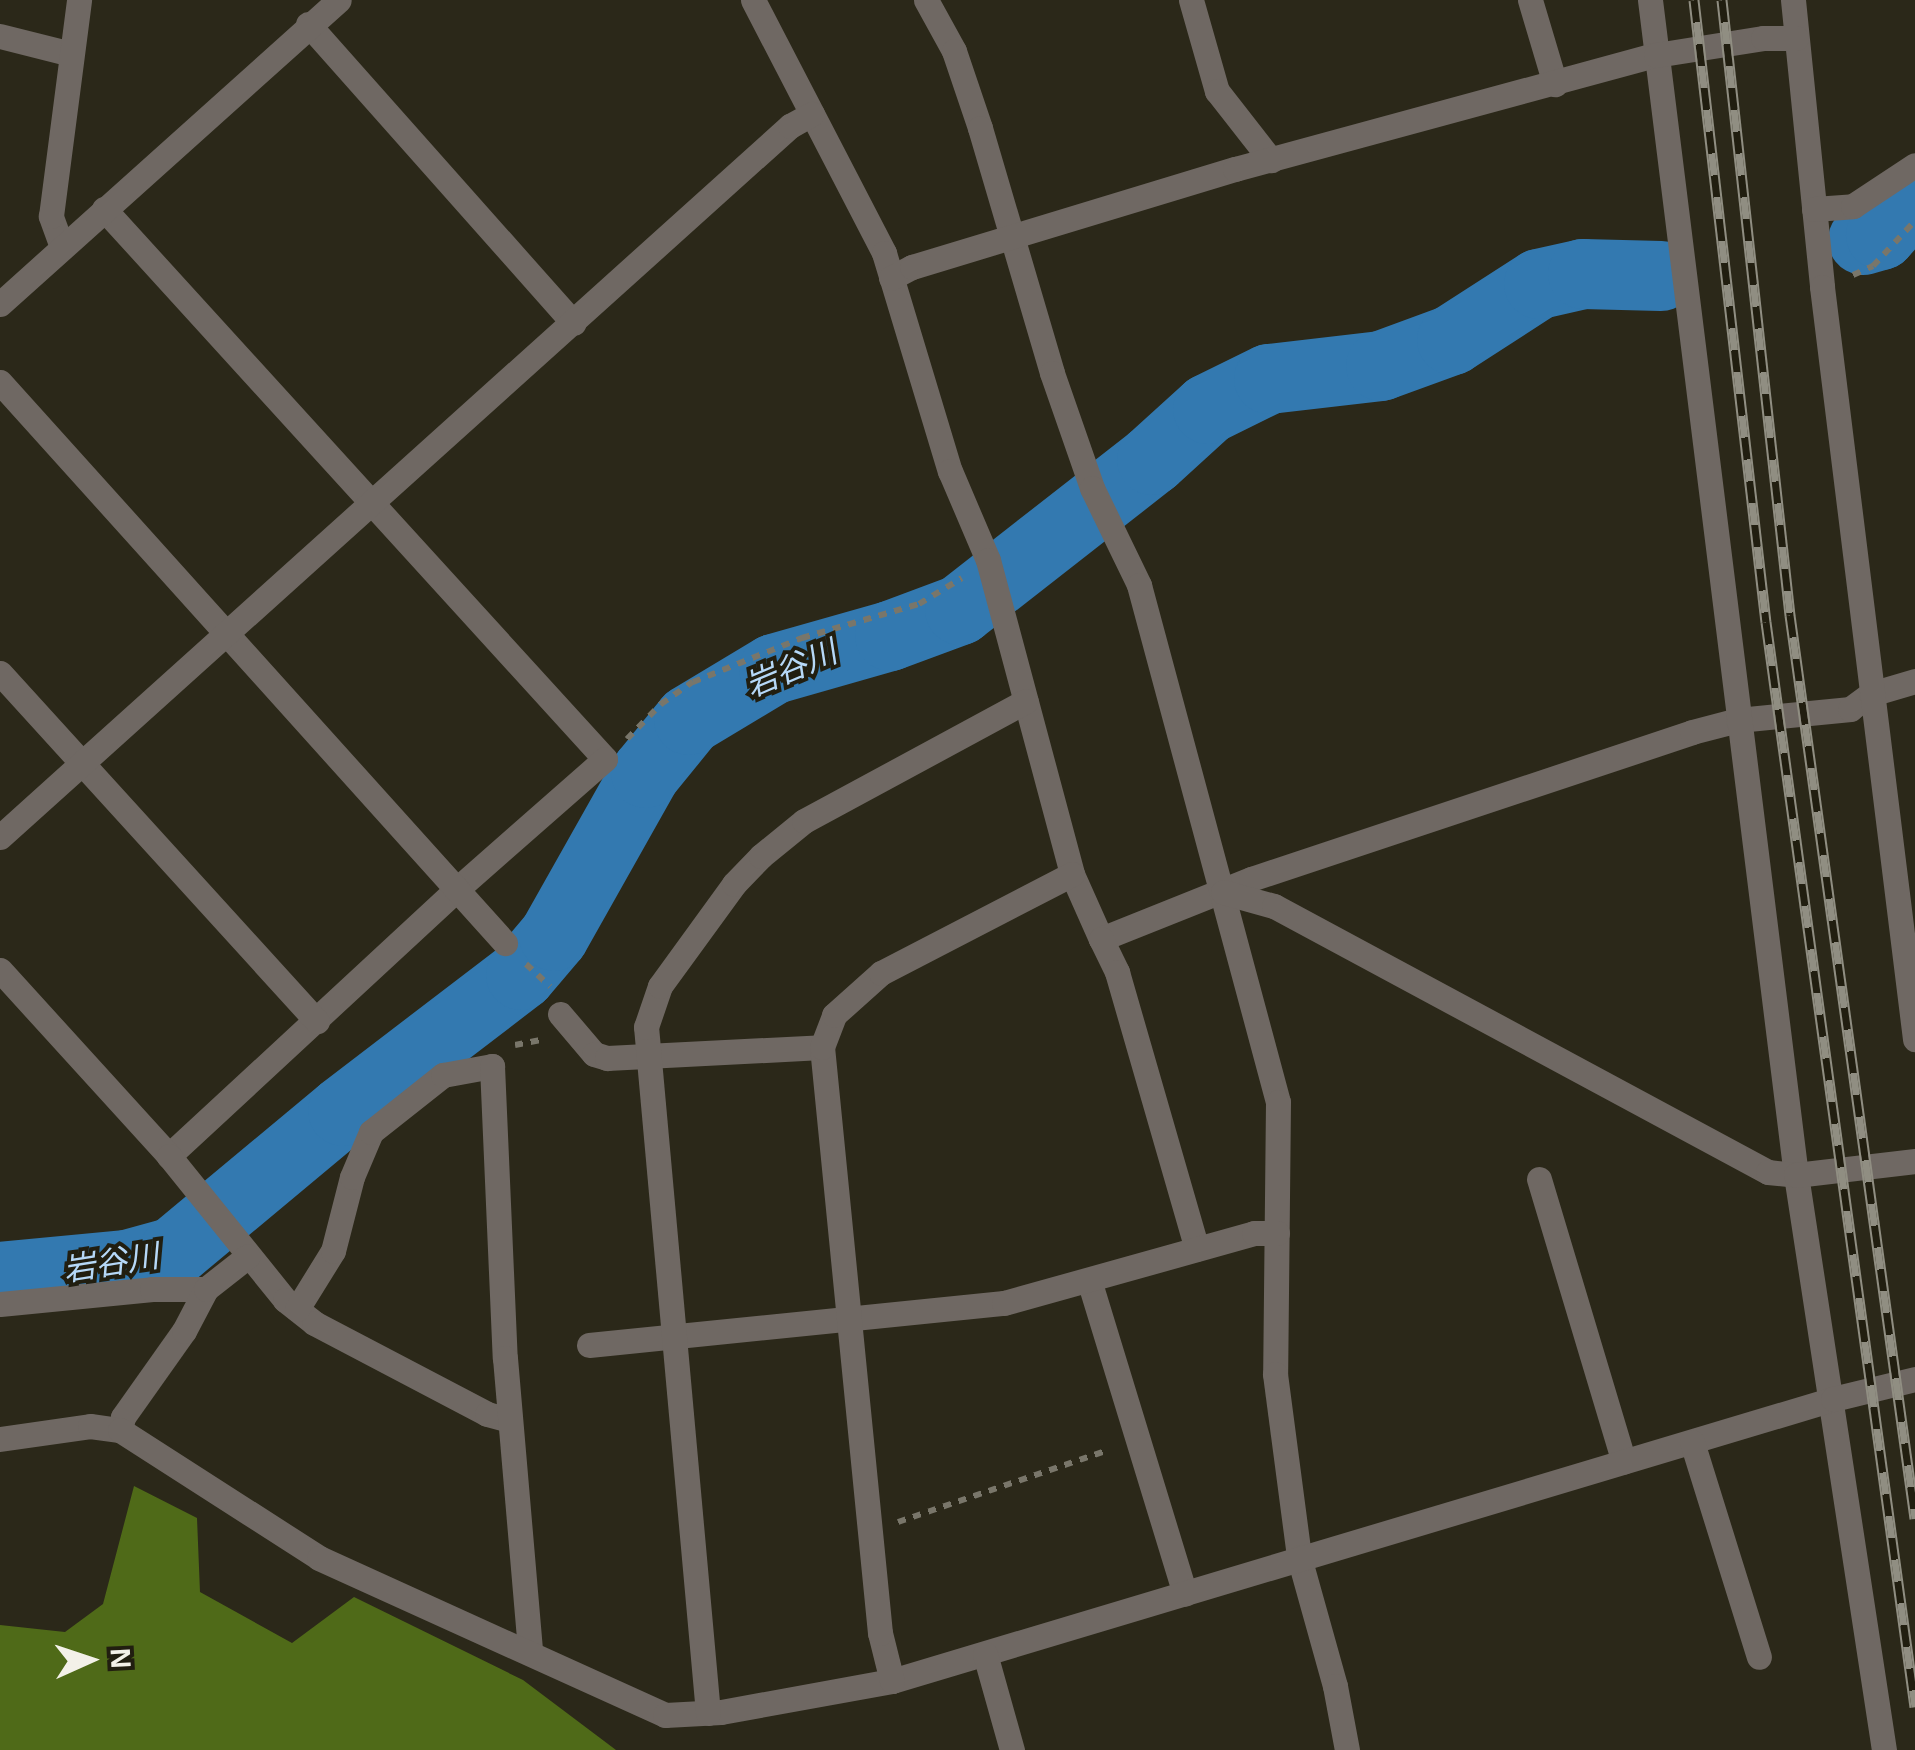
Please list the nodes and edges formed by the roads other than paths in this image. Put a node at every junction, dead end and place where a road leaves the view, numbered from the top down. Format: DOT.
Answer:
graph roads {
  1 [pos="79,0"];
  2 [pos="339,0"];
  3 [pos="753,0"];
  4 [pos="926,0"];
  5 [pos="1191,0"];
  6 [pos="1530,0"];
  7 [pos="1650,0"];
  8 [pos="1793,0"];
  9 [pos="308,24"];
  10 [pos="0,36"];
  11 [pos="1796,38"];
  12 [pos="71,54"];
  13 [pos="1656,55"];
  14 [pos="1555,84"];
  15 [pos="812,114"];
  16 [pos="1271,160"];
  17 [pos="1915,165"];
  18 [pos="104,209"];
  19 [pos="1814,210"];
  20 [pos="1013,240"];
  21 [pos="62,247"];
  22 [pos="891,278"];
  23 [pos="0,304"];
  24 [pos="573,322"];
  25 [pos="0,382"];
  26 [pos="371,500"];
  27 [pos="229,633"];
  28 [pos="0,673"];
  29 [pos="1915,681"];
  30 [pos="1871,694"];
  31 [pos="1026,700"];
  32 [pos="1738,720"];
  33 [pos="81,764"];
  34 [pos="0,837"];
  35 [pos="1072,874"];
  36 [pos="457,888"];
  37 [pos="1222,892"];
  38 [pos="1101,939"];
  39 [pos="511,948"];
  40 [pos="0,970"];
  41 [pos="560,1014"];
  42 [pos="317,1021"];
  43 [pos="1915,1039"];
  44 [pos="822,1047"];
  45 [pos="648,1056"];
  46 [pos="169,1156"];
  47 [pos="1915,1162"];
  48 [pos="1796,1175"];
  49 [pos="1540,1179"];
  50 [pos="1277,1233"];
  51 [pos="1196,1250"];
  52 [pos="248,1256"];
  53 [pos="1089,1280"];
  54 [pos="206,1289"];
  55 [pos="0,1304"];
  56 [pos="296,1310"];
  57 [pos="850,1320"];
  58 [pos="671,1340"];
  59 [pos="589,1345"];
  60 [pos="1915,1379"];
  61 [pos="1833,1399"];
  62 [pos="509,1420"];
  63 [pos="120,1430"];
  64 [pos="0,1439"];
  65 [pos="1692,1442"];
  66 [pos="1624,1462"];
  67 [pos="1299,1557"];
  68 [pos="1186,1594"];
  69 [pos="530,1652"];
  70 [pos="984,1654"];
  71 [pos="1759,1657"];
  72 [pos="892,1681"];
  73 [pos="708,1713"];
  74 [pos="1012,1750"];
  75 [pos="1347,1750"];
  76 [pos="1884,1750"];
  1 -- 12 [label="street"];
  2 -- 9 [label="street"];
  3 -- 15 [label="street"];
  4 -- 20 [label="street"];
  5 -- 16 [label="street"];
  6 -- 14 [label="street"];
  7 -- 13 [label="street"];
  8 -- 11 [label="street"];
  9 -- 18 [label="street"];
  9 -- 24 [label="street"];
  10 -- 12 [label="street"];
  11 -- 13 [label="street"];
  11 -- 19 [label="street"];
  12 -- 21 [label="street"];
  13 -- 14 [label="street"];
  13 -- 32 [label="street"];
  14 -- 16 [label="street"];
  15 -- 22 [label="street"];
  15 -- 24 [label="street"];
  16 -- 20 [label="street"];
  17 -- 19 [label="street"];
  18 -- 21 [label="street"];
  18 -- 26 [label="street"];
  19 -- 30 [label="street"];
  20 -- 22 [label="street"];
  20 -- 37 [label="street"];
  21 -- 23 [label="street"];
  22 -- 31 [label="street"];
  24 -- 26 [label="street"];
  25 -- 27 [label="street"];
  26 -- 27 [label="street"];
  26 -- 36 [label="street"];
  27 -- 33 [label="street"];
  27 -- 36 [label="street"];
  28 -- 33 [label="street"];
  29 -- 30 [label="street"];
  30 -- 32 [label="street"];
  30 -- 43 [label="street"];
  31 -- 35 [label="street"];
  31 -- 45 [label="street"];
  32 -- 37 [label="street"];
  32 -- 48 [label="street"];
  33 -- 34 [label="street"];
  33 -- 42 [label="street"];
  35 -- 38 [label="street"];
  35 -- 44 [label="street"];
  36 -- 39 [label="street"];
  36 -- 42 [label="street"];
  37 -- 38 [label="street"];
  37 -- 48 [label="street"];
  37 -- 50 [label="street"];
  38 -- 51 [label="street"];
  40 -- 46 [label="street"];
  41 -- 45 [label="street"];
  42 -- 46 [label="street"];
  44 -- 45 [label="street"];
  44 -- 57 [label="street"];
  45 -- 58 [label="street"];
  46 -- 52 [label="street"];
  47 -- 48 [label="street"];
  48 -- 61 [label="street"];
  49 -- 66 [label="street"];
  50 -- 51 [label="street"];
  50 -- 67 [label="street"];
  51 -- 53 [label="street"];
  52 -- 54 [label="street"];
  52 -- 56 [label="street"];
  53 -- 57 [label="street"];
  53 -- 68 [label="street"];
  54 -- 55 [label="street"];
  54 -- 63 [label="street"];
  56 -- 62 [label="street"];
  56 -- 62 [label="street"];
  57 -- 58 [label="street"];
  57 -- 72 [label="street"];
  58 -- 59 [label="street"];
  58 -- 73 [label="street"];
  60 -- 61 [label="street"];
  61 -- 65 [label="street"];
  61 -- 76 [label="street"];
  62 -- 69 [label="street"];
  63 -- 64 [label="street"];
  63 -- 69 [label="street"];
  65 -- 66 [label="street"];
  65 -- 71 [label="street"];
  66 -- 67 [label="street"];
  67 -- 68 [label="street"];
  67 -- 75 [label="street"];
  68 -- 70 [label="street"];
  69 -- 73 [label="street"];
  70 -- 72 [label="street"];
  70 -- 74 [label="street"];
  72 -- 73 [label="street"];
}
